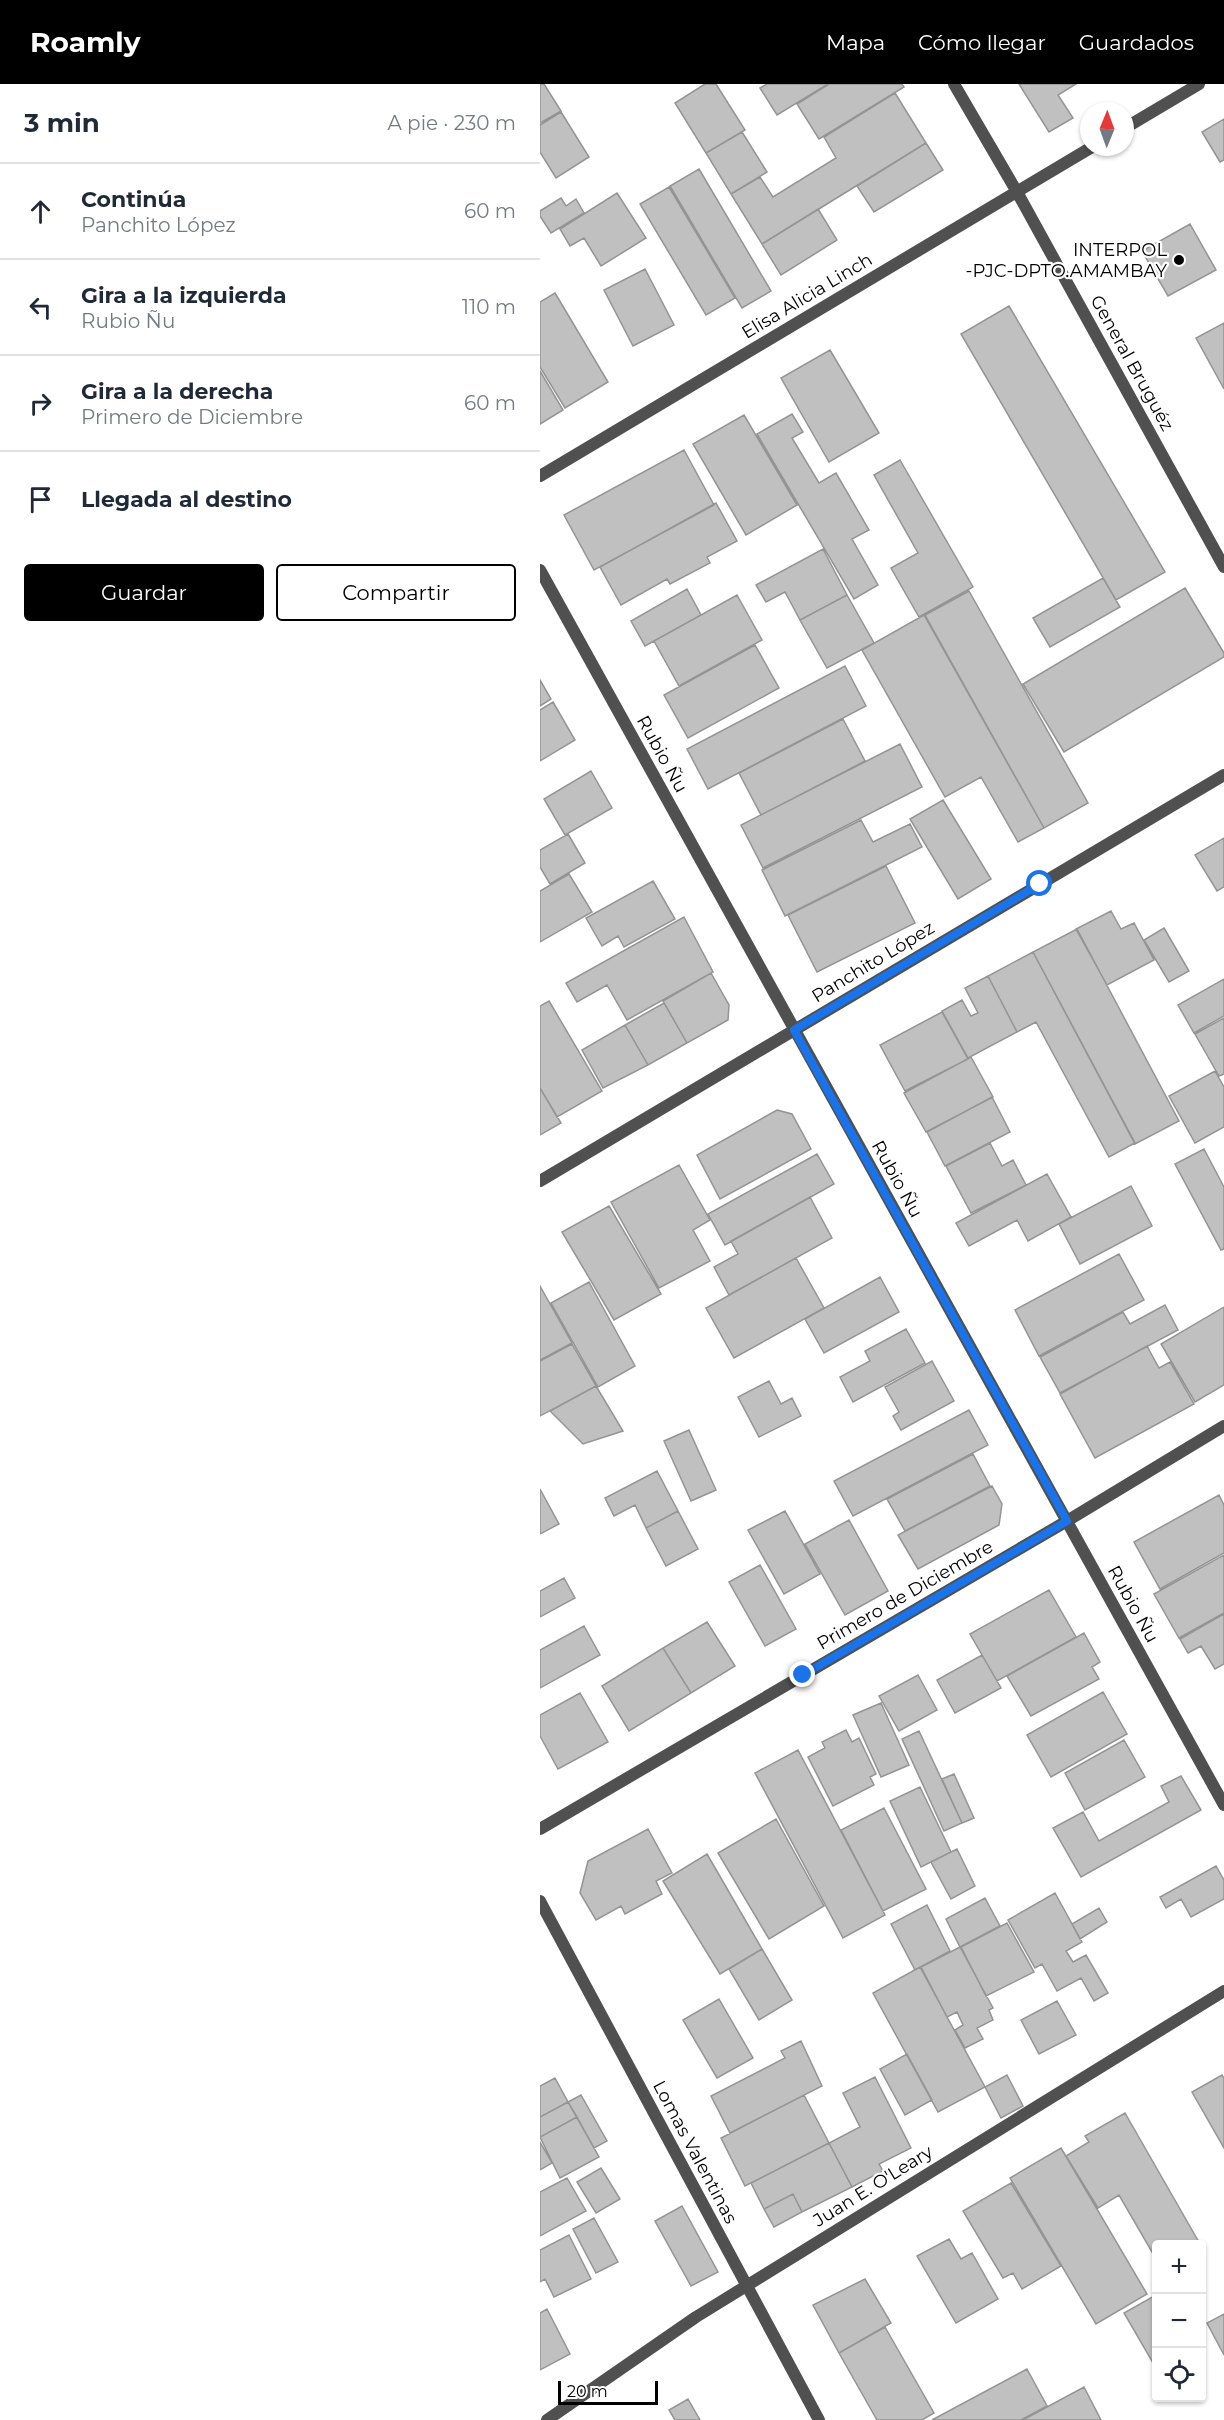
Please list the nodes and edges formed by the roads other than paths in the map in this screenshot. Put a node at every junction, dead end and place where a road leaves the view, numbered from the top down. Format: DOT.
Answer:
graph roads {
  1 [pos="954,84"];
  2 [pos="1199,84"];
  3 [pos="1134,123"];
  4 [pos="1080,154"];
  5 [pos="1017,192"];
  6 [pos="540,476"];
  7 [pos="1224,567"];
  8 [pos="540,570"];
  9 [pos="1224,775"];
  10 [pos="794,1030"];
  11 [pos="540,1181"];
  12 [pos="1224,1426"];
  13 [pos="1067,1521"];
  14 [pos="1224,1805"];
  15 [pos="540,1829"];
  16 [pos="540,1901"];
  17 [pos="1224,1992"];
  18 [pos="746,2286"];
  19 [pos="547,2420"];
  20 [pos="819,2420"];
  1 -- 5 [label="street, General Bruguéz"];
  2 -- 3 [label="street"];
  4 -- 5 [label="street, Elisa Alicia Linch"];
  5 -- 6 [label="street, Elisa Alicia Linch"];
  5 -- 7 [label="street, General Bruguéz"];
  8 -- 10 [label="street, Rubio Ñu"];
  9 -- 10 [label="street, Panchito López"];
  10 -- 11 [label="street, Panchito López"];
  10 -- 13 [label="street, Rubio Ñu"];
  12 -- 13 [label="street, Primero de Diciembre"];
  13 -- 14 [label="street, Rubio Ñu"];
  13 -- 15 [label="street, Primero de Diciembre"];
  16 -- 18 [label="street, Lomas Valentinas"];
  17 -- 18 [label="street, Juan E. O'Leary"];
  18 -- 19 [label="street, Juan E. O'Leary"];
  18 -- 20 [label="street, Lomas Valentinas"];
}
